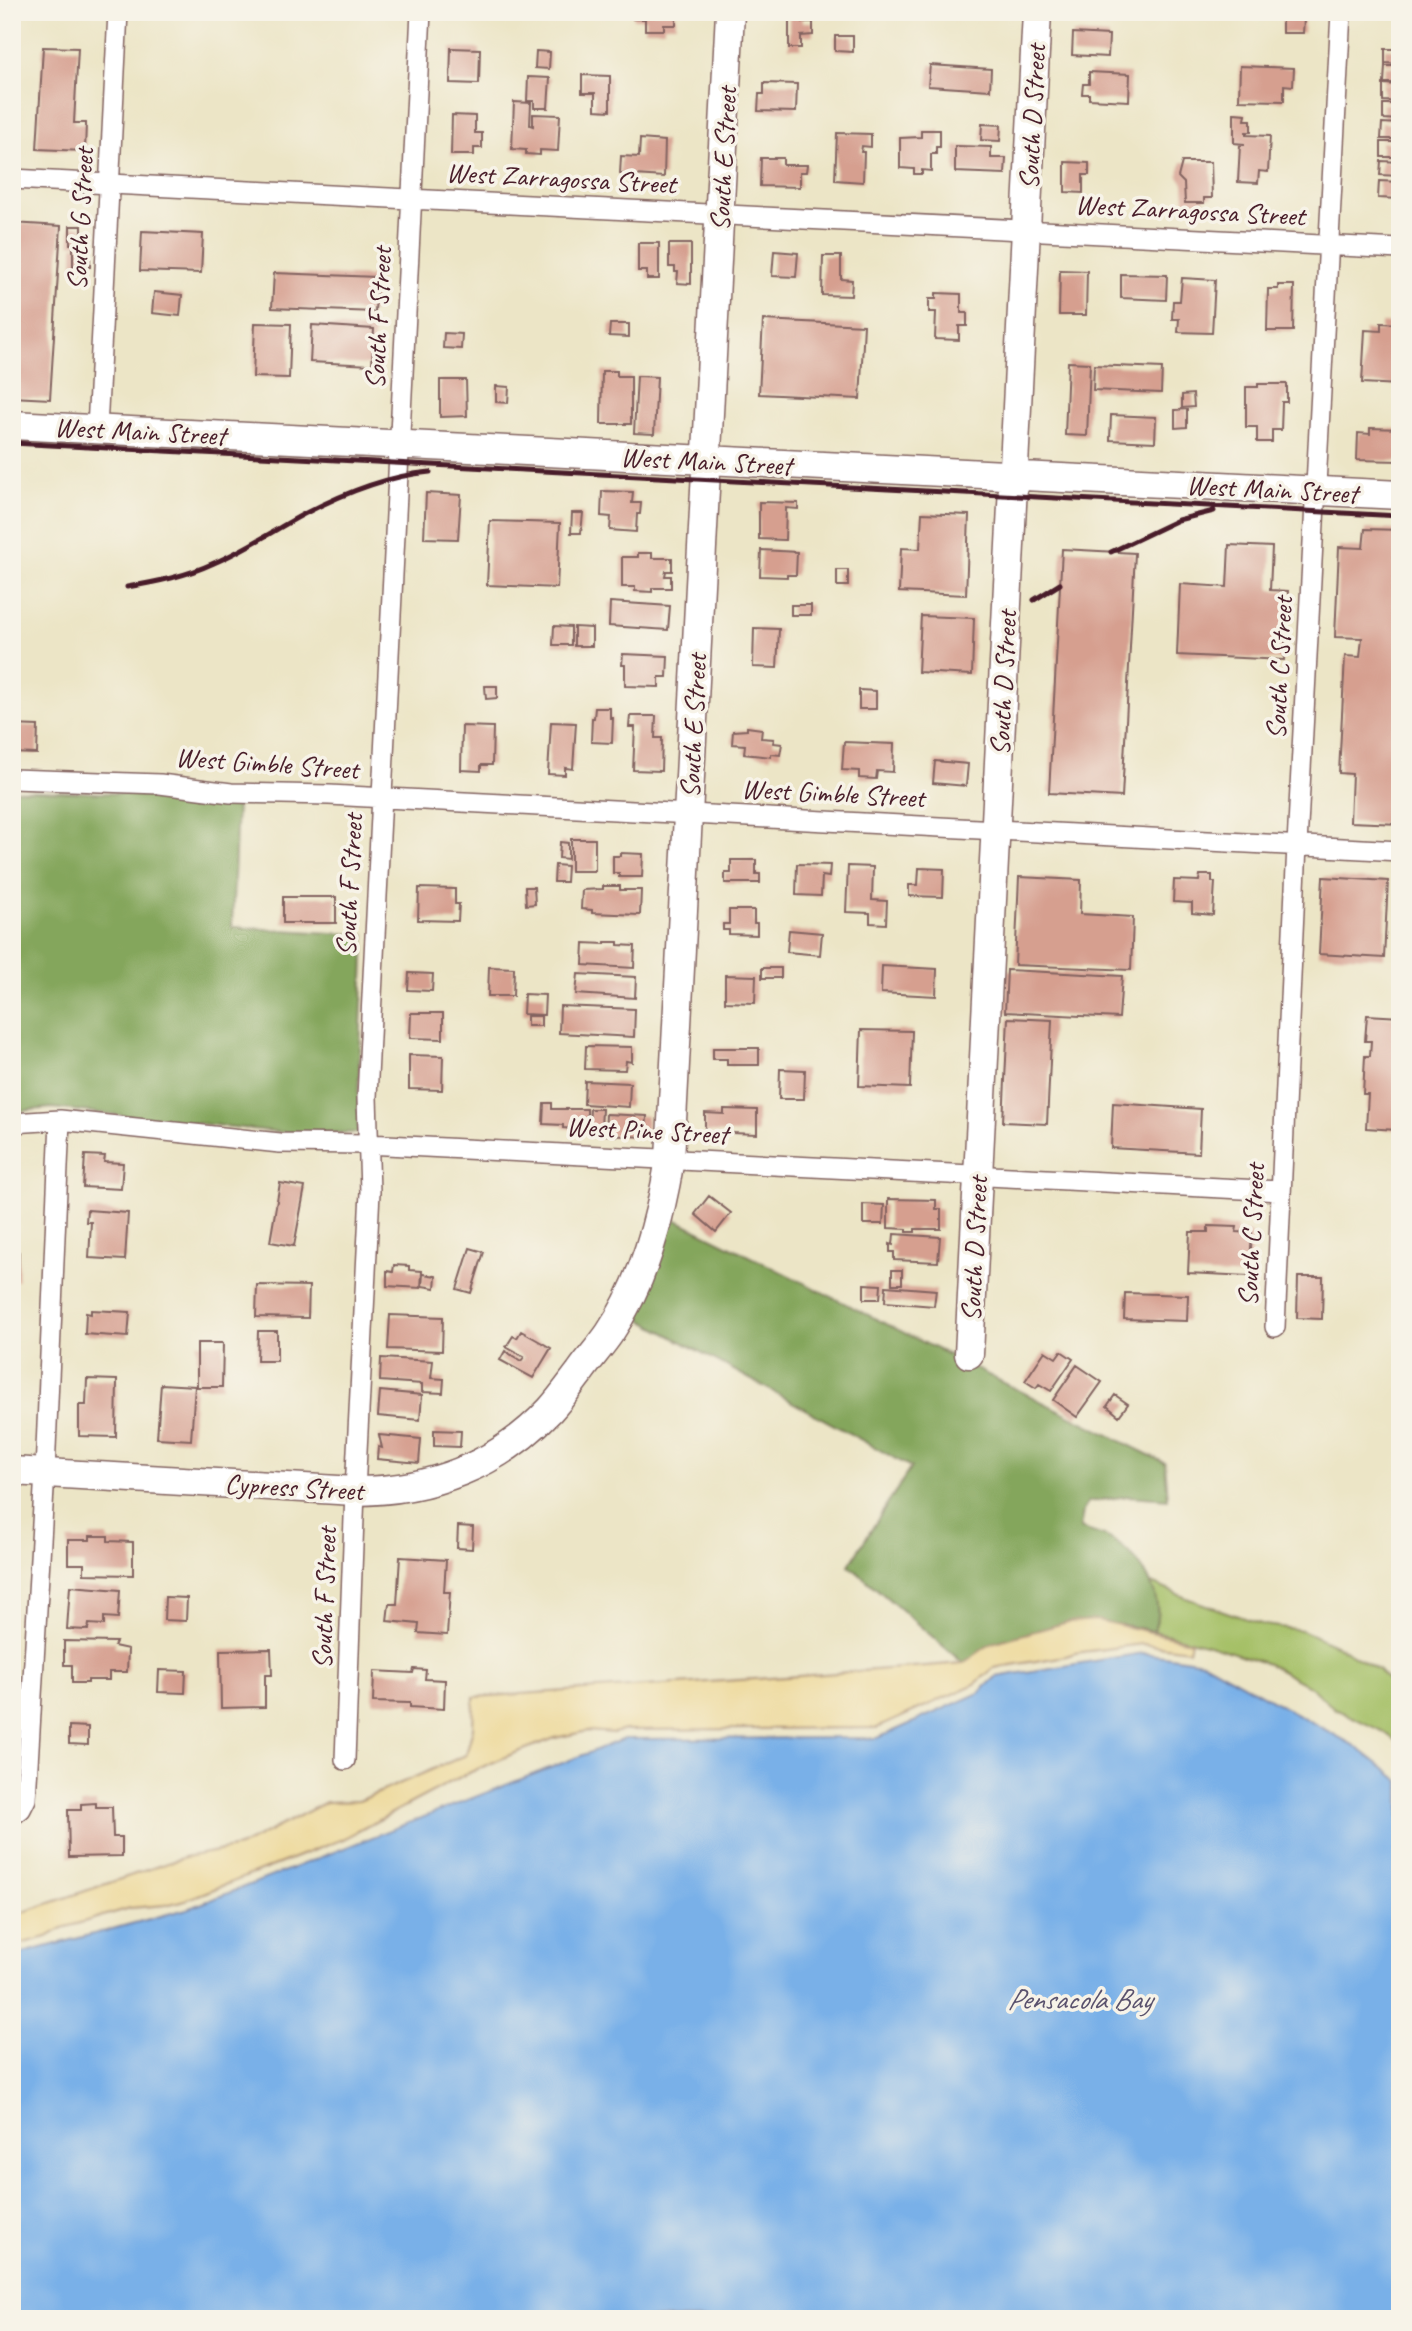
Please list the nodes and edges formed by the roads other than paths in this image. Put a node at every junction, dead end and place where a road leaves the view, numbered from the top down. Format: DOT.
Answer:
graph roads {
  1 [pos="118,12"];
  2 [pos="421,12"];
  3 [pos="730,12"];
  4 [pos="1037,12"];
  5 [pos="1341,12"];
  6 [pos="12,179"];
  7 [pos="110,184"];
  8 [pos="412,199"];
  9 [pos="720,214"];
  10 [pos="1026,231"];
  11 [pos="1329,245"];
  12 [pos="1400,249"];
  13 [pos="12,425"];
  14 [pos="97,429"];
  15 [pos="399,444"];
  16 [pos="706,461"];
  17 [pos="1013,476"];
  18 [pos="1316,491"];
  19 [pos="1400,495"];
  20 [pos="12,779"];
  21 [pos="382,798"];
  22 [pos="689,813"];
  23 [pos="995,831"];
  24 [pos="1297,845"];
  25 [pos="1400,851"];
  26 [pos="60,1119"];
  27 [pos="12,1123"];
  28 [pos="367,1144"];
  29 [pos="670,1160"];
  30 [pos="977,1175"];
  31 [pos="1281,1191"];
  32 [pos="1275,1327"];
  33 [pos="968,1354"];
  34 [pos="552,1408"];
  35 [pos="12,1471"];
  36 [pos="45,1472"];
  37 [pos="355,1491"];
  38 [pos="345,1760"];
  39 [pos="17,1812"];
  1 -- 7 [label="street, South G Street"];
  2 -- 8 [label="street, South F Street"];
  3 -- 9 [label="street, South E Street"];
  4 -- 10 [label="street, South D Street"];
  5 -- 11 [label="street, South C Street"];
  6 -- 7 [label="street, West Zarragossa Street"];
  7 -- 8 [label="street, West Zarragossa Street"];
  7 -- 14 [label="street, South G Street"];
  8 -- 9 [label="street, West Zarragossa Street"];
  8 -- 15 [label="street, South F Street"];
  9 -- 10 [label="street, West Zarragossa Street"];
  9 -- 16 [label="street, South E Street"];
  10 -- 11 [label="street, West Zarragossa Street"];
  10 -- 17 [label="street, South D Street"];
  11 -- 12 [label="street, West Zarragossa Street"];
  11 -- 18 [label="street, South C Street"];
  13 -- 14 [label="street, West Main Street"];
  14 -- 15 [label="street, West Main Street"];
  15 -- 16 [label="street, West Main Street"];
  15 -- 21 [label="street, South F Street"];
  16 -- 17 [label="street, West Main Street"];
  16 -- 22 [label="street, South E Street"];
  17 -- 18 [label="street, West Main Street"];
  17 -- 23 [label="street, South D Street"];
  18 -- 19 [label="street, West Main Street"];
  18 -- 24 [label="street, South C Street"];
  20 -- 21 [label="street, West Gimble Street"];
  21 -- 22 [label="street, West Gimble Street"];
  21 -- 28 [label="street, South F Street"];
  22 -- 23 [label="street, West Gimble Street"];
  22 -- 29 [label="street, South E Street"];
  23 -- 24 [label="street, West Gimble Street"];
  23 -- 30 [label="street, South D Street"];
  24 -- 25 [label="street, West Gimble Street"];
  24 -- 31 [label="street, South C Street"];
  26 -- 27 [label="street, West Pine Street"];
  26 -- 28 [label="street, West Pine Street"];
  26 -- 36 [label="street"];
  28 -- 29 [label="street, West Pine Street"];
  28 -- 37 [label="street, South F Street"];
  29 -- 30 [label="street, West Pine Street"];
  29 -- 34 [label="street, South E Street"];
  30 -- 31 [label="street, West Pine Street"];
  30 -- 33 [label="street, South D Street"];
  31 -- 32 [label="street, South C Street"];
  34 -- 37 [label="street, Cypress Street"];
  35 -- 36 [label="street, Cypress Street"];
  36 -- 37 [label="street, Cypress Street"];
  36 -- 39 [label="street"];
  37 -- 38 [label="street, South F Street"];
}
